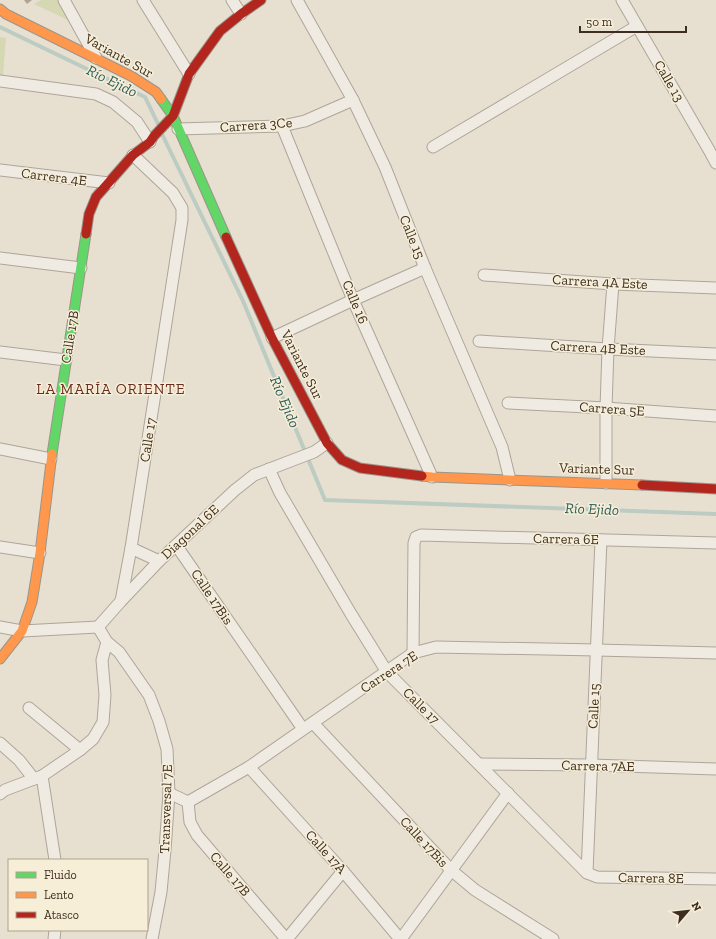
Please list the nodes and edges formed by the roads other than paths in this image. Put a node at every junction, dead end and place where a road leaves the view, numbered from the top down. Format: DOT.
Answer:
graph roads {
  1 [pos="64,0"];
  2 [pos="143,0"];
  3 [pos="232,0"];
  4 [pos="261,0"];
  5 [pos="298,0"];
  6 [pos="622,0"];
  7 [pos="0,5"];
  8 [pos="3,11"];
  9 [pos="241,14"];
  10 [pos="637,26"];
  11 [pos="96,58"];
  12 [pos="189,74"];
  13 [pos="0,81"];
  14 [pos="353,100"];
  15 [pos="171,118"];
  16 [pos="282,126"];
  17 [pos="178,129"];
  18 [pos="152,139"];
  19 [pos="433,147"];
  20 [pos="133,155"];
  21 [pos="716,163"];
  22 [pos="0,170"];
  23 [pos="108,183"];
  24 [pos="0,258"];
  25 [pos="81,268"];
  26 [pos="424,268"];
  27 [pos="484,275"];
  28 [pos="613,284"];
  29 [pos="716,288"];
  30 [pos="353,300"];
  31 [pos="272,338"];
  32 [pos="479,341"];
  33 [pos="608,349"];
  34 [pos="0,352"];
  35 [pos="716,354"];
  36 [pos="66,360"];
  37 [pos="508,403"];
  38 [pos="606,408"];
  39 [pos="716,416"];
  40 [pos="327,443"];
  41 [pos="0,449"];
  42 [pos="50,459"];
  43 [pos="269,468"];
  44 [pos="432,477"];
  45 [pos="510,480"];
  46 [pos="606,483"];
  47 [pos="716,489"];
  48 [pos="601,540"];
  49 [pos="716,543"];
  50 [pos="176,544"];
  51 [pos="0,547"];
  52 [pos="131,548"];
  53 [pos="40,553"];
  54 [pos="159,561"];
  55 [pos="121,601"];
  56 [pos="0,627"];
  57 [pos="98,627"];
  58 [pos="22,630"];
  59 [pos="107,642"];
  60 [pos="597,650"];
  61 [pos="413,653"];
  62 [pos="716,654"];
  63 [pos="0,659"];
  64 [pos="387,672"];
  65 [pos="29,708"];
  66 [pos="308,726"];
  67 [pos="0,744"];
  68 [pos="80,750"];
  69 [pos="479,764"];
  70 [pos="591,765"];
  71 [pos="249,767"];
  72 [pos="716,769"];
  73 [pos="38,778"];
  74 [pos="169,793"];
  75 [pos="508,793"];
  76 [pos="0,794"];
  77 [pos="188,802"];
  78 [pos="55,859"];
  79 [pos="451,870"];
  80 [pos="343,871"];
  81 [pos="587,873"];
  82 [pos="716,879"];
  83 [pos="152,939"];
  84 [pos="287,939"];
  85 [pos="401,939"];
  86 [pos="553,939"];
  1 -- 11 [label="street"];
  2 -- 12 [label="street"];
  3 -- 9 [label="street"];
  4 -- 9 [label="main road"];
  5 -- 14 [label="street, Calle 15"];
  6 -- 10 [label="street, Calle 13"];
  7 -- 8 [label="main road, Variante Sur"];
  8 -- 11 [label="main road, Variante Sur"];
  9 -- 12 [label="main road"];
  10 -- 19 [label="street"];
  10 -- 21 [label="street, Calle 13"];
  11 -- 15 [label="main road, Variante Sur"];
  12 -- 15 [label="main road"];
  13 -- 18 [label="street"];
  14 -- 16 [label="street, Carrera 3Ce"];
  14 -- 26 [label="street, Calle 15"];
  15 -- 17 [label="main road, Variante Sur"];
  15 -- 18 [label="main road, Calle 17B"];
  16 -- 17 [label="street, Carrera 3Ce"];
  16 -- 30 [label="street, Calle 16"];
  17 -- 31 [label="main road, Variante Sur"];
  18 -- 20 [label="main road, Calle 17B"];
  20 -- 23 [label="main road, Calle 17B"];
  20 -- 52 [label="street, Calle 17"];
  22 -- 23 [label="street, Carrera 4E"];
  23 -- 25 [label="main road, Calle 17B"];
  24 -- 25 [label="street"];
  25 -- 36 [label="main road, Calle 17B"];
  26 -- 30 [label="street"];
  26 -- 45 [label="street, Calle 15"];
  27 -- 28 [label="street, Carrera 4A Este"];
  28 -- 29 [label="street, Carrera 4A Este"];
  28 -- 33 [label="street"];
  30 -- 31 [label="street"];
  30 -- 44 [label="street, Calle 16"];
  31 -- 40 [label="main road, Variante Sur"];
  32 -- 33 [label="street, Carrera 4B Este"];
  33 -- 35 [label="street, Carrera 4B Este"];
  33 -- 38 [label="street"];
  34 -- 36 [label="street"];
  36 -- 42 [label="main road, Calle 17B"];
  37 -- 38 [label="street, Carrera 5E"];
  38 -- 39 [label="street, Carrera 5E"];
  38 -- 46 [label="street"];
  40 -- 43 [label="street, Diagonal 6E"];
  40 -- 44 [label="main road, Variante Sur"];
  41 -- 42 [label="street"];
  42 -- 53 [label="main road, Calle 17B"];
  43 -- 50 [label="street, Diagonal 6E"];
  43 -- 64 [label="street, Calle 17"];
  44 -- 45 [label="main road, Variante Sur"];
  45 -- 46 [label="main road, Variante Sur"];
  46 -- 47 [label="main road, Variante Sur"];
  48 -- 49 [label="street, Carrera 6E"];
  48 -- 60 [label="street, Calle 15"];
  48 -- 61 [label="street, Carrera 6E"];
  50 -- 54 [label="street, Diagonal 6E"];
  50 -- 66 [label="street, Calle 17Bis"];
  51 -- 53 [label="street"];
  52 -- 54 [label="street"];
  52 -- 55 [label="street, Calle 17"];
  53 -- 58 [label="main road, Calle 17B"];
  54 -- 55 [label="street, Diagonal 6E"];
  55 -- 57 [label="street, Diagonal 6E"];
  56 -- 58 [label="street"];
  57 -- 58 [label="street"];
  57 -- 59 [label="street, Transversal 7E"];
  58 -- 63 [label="main road"];
  59 -- 68 [label="street"];
  59 -- 74 [label="street, Transversal 7E"];
  60 -- 61 [label="street, Carrera 7E"];
  60 -- 62 [label="street, Carrera 7E"];
  60 -- 70 [label="street, Calle 15"];
  61 -- 64 [label="street, Carrera 7E"];
  64 -- 66 [label="street, Carrera 7E"];
  64 -- 69 [label="street, Calle 17"];
  65 -- 68 [label="street"];
  66 -- 71 [label="street, Carrera 7E"];
  66 -- 79 [label="street, Calle 17Bis"];
  67 -- 73 [label="street"];
  68 -- 73 [label="street"];
  69 -- 70 [label="street, Carrera 7AE"];
  69 -- 75 [label="street, Calle 17"];
  70 -- 72 [label="street, Carrera 7AE"];
  70 -- 81 [label="street, Calle 15"];
  71 -- 77 [label="street, Carrera 7E"];
  71 -- 80 [label="street, Calle 17A"];
  73 -- 76 [label="street"];
  73 -- 78 [label="street"];
  74 -- 77 [label="street"];
  74 -- 83 [label="street, Transversal 7E"];
  75 -- 79 [label="street"];
  75 -- 81 [label="street, Calle 17"];
  77 -- 84 [label="street, Calle 17B"];
  79 -- 85 [label="street"];
  79 -- 86 [label="street, Calle 17Bis"];
  80 -- 84 [label="street"];
  80 -- 85 [label="street, Calle 17A"];
  81 -- 82 [label="street, Carrera 8E"];
}
